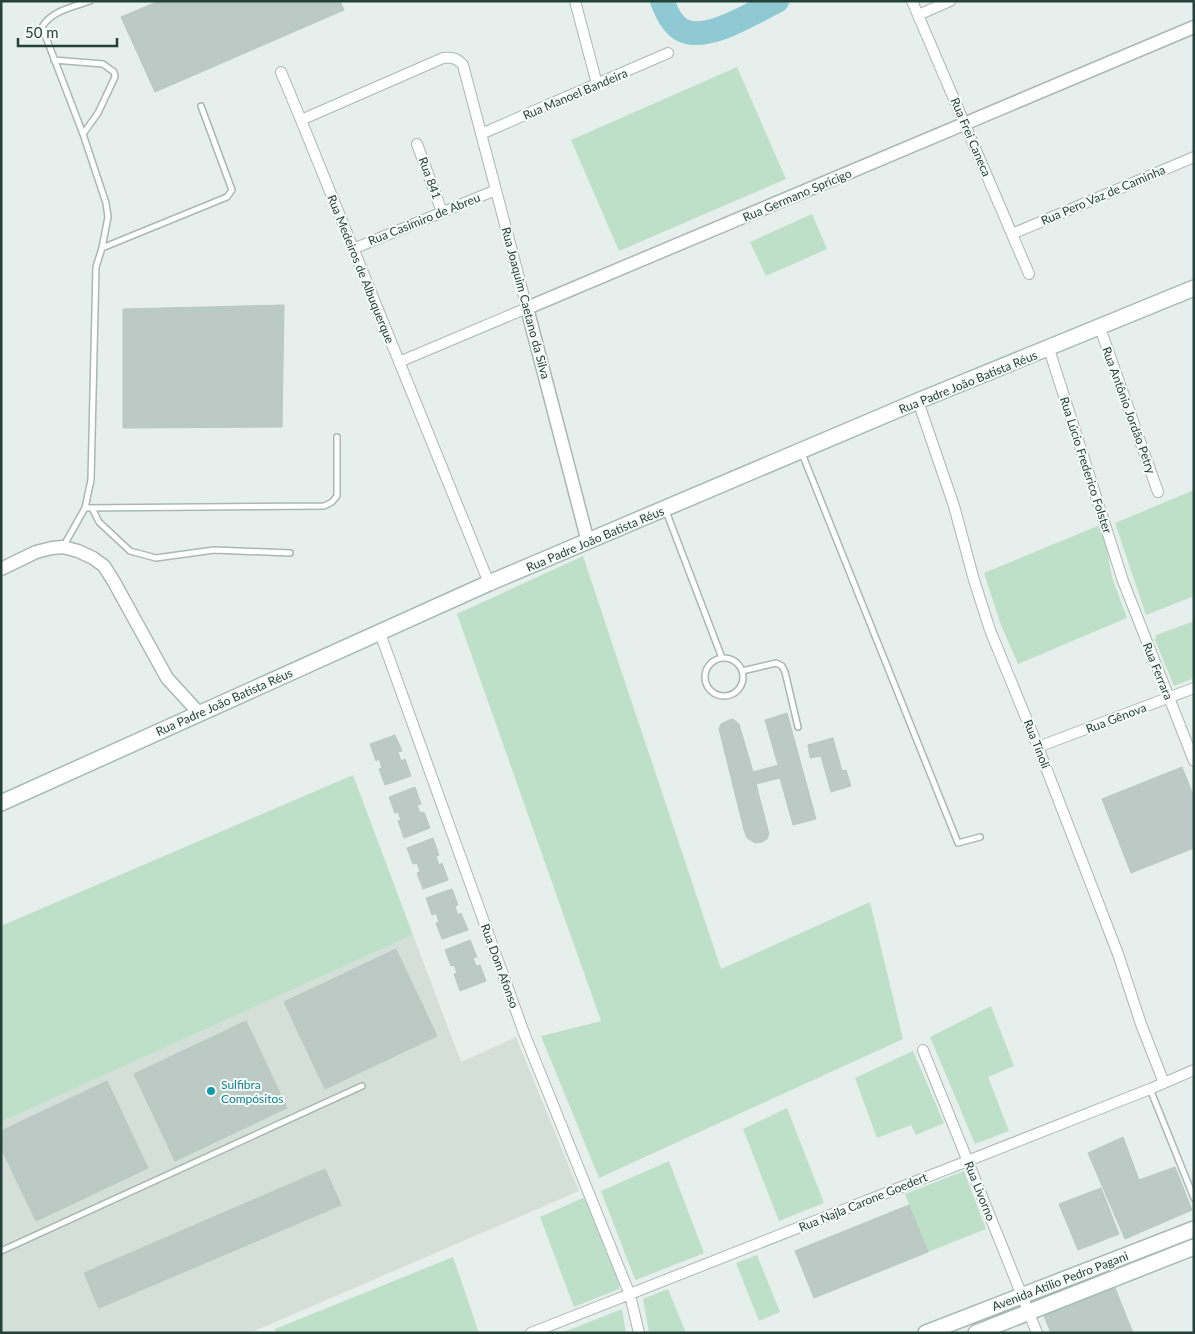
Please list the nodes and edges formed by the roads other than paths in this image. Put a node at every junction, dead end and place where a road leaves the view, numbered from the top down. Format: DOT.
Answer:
graph roads {
  1 [pos="90,1"];
  2 [pos="575,1"];
  3 [pos="912,1"];
  4 [pos="950,1"];
  5 [pos="918,15"];
  6 [pos="1194,26"];
  7 [pos="668,53"];
  8 [pos="54,60"];
  9 [pos="281,72"];
  10 [pos="597,84"];
  11 [pos="200,106"];
  12 [pos="301,120"];
  13 [pos="965,123"];
  14 [pos="83,134"];
  15 [pos="481,134"];
  16 [pos="417,144"];
  17 [pos="1194,157"];
  18 [pos="496,190"];
  19 [pos="442,212"];
  20 [pos="1012,234"];
  21 [pos="102,248"];
  22 [pos="353,248"];
  23 [pos="1028,274"];
  24 [pos="1194,288"];
  25 [pos="528,308"];
  26 [pos="1100,328"];
  27 [pos="1049,349"];
  28 [pos="399,362"];
  29 [pos="918,401"];
  30 [pos="337,437"];
  31 [pos="801,451"];
  32 [pos="1158,492"];
  33 [pos="85,508"];
  34 [pos="92,508"];
  35 [pos="666,509"];
  36 [pos="588,542"];
  37 [pos="63,547"];
  38 [pos="290,553"];
  39 [pos="1,569"];
  40 [pos="1122,581"];
  41 [pos="489,583"];
  42 [pos="380,633"];
  43 [pos="722,658"];
  44 [pos="742,671"];
  45 [pos="1194,688"];
  46 [pos="1169,698"];
  47 [pos="199,713"];
  48 [pos="798,726"];
  49 [pos="1038,748"];
  50 [pos="1194,761"];
  51 [pos="1,803"];
  52 [pos="980,837"];
  53 [pos="923,1050"];
  54 [pos="1194,1070"];
  55 [pos="1164,1083"];
  56 [pos="362,1086"];
  57 [pos="1150,1089"];
  58 [pos="967,1160"];
  59 [pos="1194,1198"];
  60 [pos="1194,1229"];
  61 [pos="1194,1247"];
  62 [pos="1,1251"];
  63 [pos="630,1295"];
  64 [pos="1022,1295"];
  65 [pos="1029,1312"];
  66 [pos="532,1333"];
  67 [pos="640,1333"];
  68 [pos="926,1333"];
  69 [pos="976,1333"];
  70 [pos="1037,1333"];
  1 -- 8 [label="lane"];
  2 -- 10 [label="street"];
  3 -- 5 [label="street, Rua Frei Caneca"];
  4 -- 5 [label="street"];
  5 -- 13 [label="street, Rua Frei Caneca"];
  6 -- 13 [label="street, Rua Germano Spricigo"];
  7 -- 10 [label="street, Rua Manoel Bandeira"];
  8 -- 14 [label="lane"];
  8 -- 14 [label="lane"];
  9 -- 12 [label="street, Rua Medeiros de Albuquerque"];
  10 -- 15 [label="street, Rua Manoel Bandeira"];
  11 -- 21 [label="lane"];
  12 -- 15 [label="street, Rua Joaquim Caetano da Silva"];
  12 -- 22 [label="street, Rua Medeiros de Albuquerque"];
  13 -- 20 [label="street, Rua Frei Caneca"];
  13 -- 25 [label="street, Rua Germano Spricigo"];
  14 -- 21 [label="lane"];
  15 -- 18 [label="street, Rua Joaquim Caetano da Silva"];
  16 -- 19 [label="street, Rua 841"];
  17 -- 20 [label="street, Rua Pero Vaz de Caminha"];
  18 -- 19 [label="street, Rua Casimiro de Abreu"];
  18 -- 25 [label="street, Rua Joaquim Caetano da Silva"];
  19 -- 22 [label="street, Rua Casimiro de Abreu"];
  20 -- 23 [label="street, Rua Frei Caneca"];
  21 -- 33 [label="lane"];
  22 -- 28 [label="street, Rua Medeiros de Albuquerque"];
  24 -- 26 [label="main road, Rua Padre João Batista Réus"];
  25 -- 28 [label="street, Rua Germano Spricigo"];
  25 -- 36 [label="street, Rua Joaquim Caetano da Silva"];
  26 -- 27 [label="main road, Rua Padre João Batista Réus"];
  26 -- 32 [label="street, Rua Antônio Jordão Petry"];
  27 -- 29 [label="main road, Rua Padre João Batista Réus"];
  27 -- 40 [label="street, Rua Lúcio Frederico Folster"];
  28 -- 41 [label="street, Rua Medeiros de Albuquerque"];
  29 -- 31 [label="main road, Rua Padre João Batista Réus"];
  29 -- 49 [label="street, Rua Tínoli"];
  30 -- 34 [label="lane"];
  31 -- 35 [label="main road, Rua Padre João Batista Réus"];
  31 -- 52 [label="lane"];
  33 -- 34 [label="lane"];
  33 -- 37 [label="lane"];
  34 -- 38 [label="lane"];
  35 -- 36 [label="main road, Rua Padre João Batista Réus"];
  35 -- 43 [label="lane"];
  36 -- 41 [label="main road, Rua Padre João Batista Réus"];
  37 -- 39 [label="street"];
  37 -- 47 [label="street"];
  40 -- 46 [label="street, Rua Ferrara"];
  41 -- 42 [label="main road, Rua Padre João Batista Réus"];
  42 -- 47 [label="main road, Rua Padre João Batista Réus"];
  42 -- 63 [label="street, Rua Dom Afonso"];
  43 -- 44 [label="lane"];
  43 -- 44 [label="lane"];
  44 -- 48 [label="lane"];
  45 -- 46 [label="street, Rua Gênova"];
  46 -- 49 [label="street, Rua Gênova"];
  46 -- 50 [label="street, Rua Ferrara"];
  47 -- 51 [label="main road, Rua Padre João Batista Réus"];
  49 -- 55 [label="street, Rua Tínoli"];
  53 -- 58 [label="street, Rua Livorno"];
  54 -- 55 [label="street, Rua Najla Carone Goedert"];
  55 -- 57 [label="street, Rua Najla Carone Goedert"];
  56 -- 62 [label="lane"];
  57 -- 58 [label="street, Rua Najla Carone Goedert"];
  57 -- 59 [label="lane"];
  58 -- 63 [label="street, Rua Najla Carone Goedert"];
  58 -- 64 [label="street, Rua Livorno"];
  60 -- 64 [label="main road, Avenida Atílio Pedro Pagani"];
  61 -- 65 [label="main road, Avenida Atílio Pedro Pagani"];
  63 -- 66 [label="street, Rua Najla Carone Goedert"];
  63 -- 67 [label="street, Rua Dom Afonso"];
  64 -- 65 [label="street, Rua Livorno"];
  64 -- 68 [label="main road, Avenida Atílio Pedro Pagani"];
  65 -- 69 [label="main road, Avenida Atílio Pedro Pagani"];
  65 -- 70 [label="street, Rua Livorno"];
}
